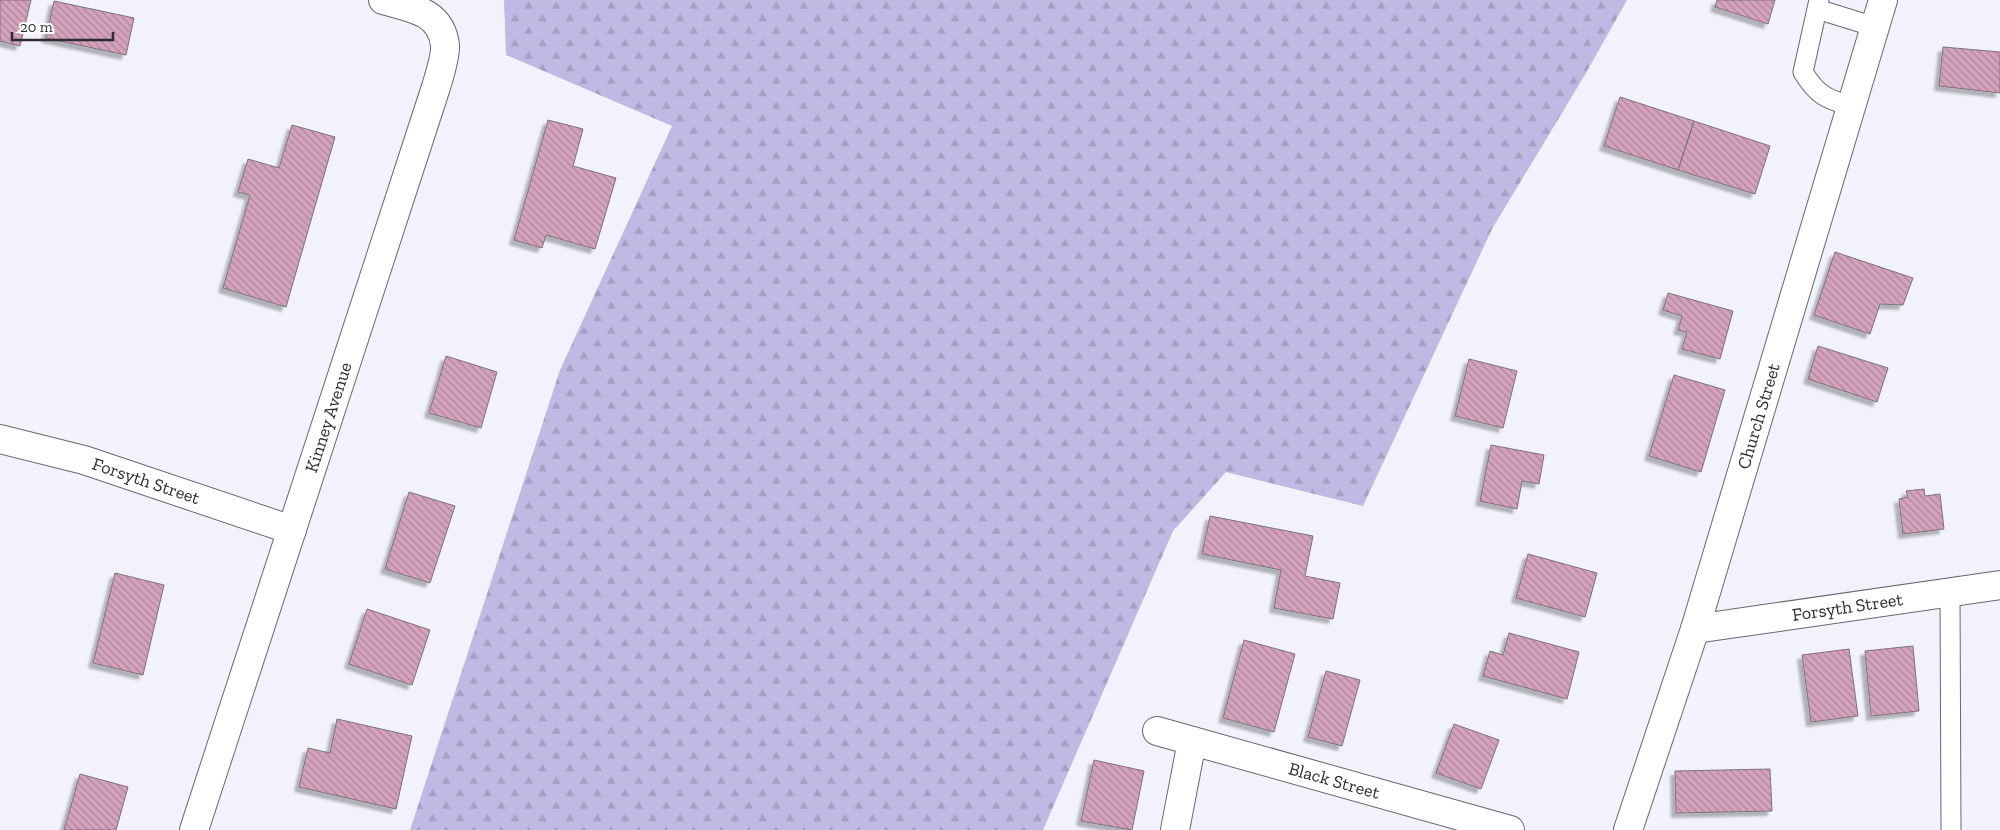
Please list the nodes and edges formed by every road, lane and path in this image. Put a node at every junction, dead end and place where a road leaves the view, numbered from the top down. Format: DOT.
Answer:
graph roads {
  1 [pos="383,0"];
  2 [pos="1883,0"];
  3 [pos="1818,5"];
  4 [pos="1875,27"];
  5 [pos="1851,106"];
  6 [pos="0,440"];
  7 [pos="292,530"];
  8 [pos="2000,585"];
  9 [pos="1950,592"];
  10 [pos="1695,629"];
  11 [pos="1157,731"];
  12 [pos="1192,742"];
  13 [pos="194,830"];
  14 [pos="1175,830"];
  15 [pos="1510,830"];
  16 [pos="1628,830"];
  17 [pos="1951,830"];
  1 -- 7 [label="street, Kinney Avenue"];
  2 -- 4 [label="street, Church Street"];
  3 -- 4 [label="lane"];
  3 -- 5 [label="lane"];
  4 -- 5 [label="street, Church Street"];
  5 -- 10 [label="street, Church Street"];
  6 -- 7 [label="street, Forsyth Street"];
  7 -- 13 [label="street, Kinney Avenue"];
  8 -- 9 [label="street, Forsyth Street"];
  9 -- 10 [label="street, Forsyth Street"];
  9 -- 17 [label="lane"];
  10 -- 16 [label="street, Church Street"];
  11 -- 12 [label="street, Black Street"];
  12 -- 14 [label="street"];
  12 -- 15 [label="street, Black Street"];
}
